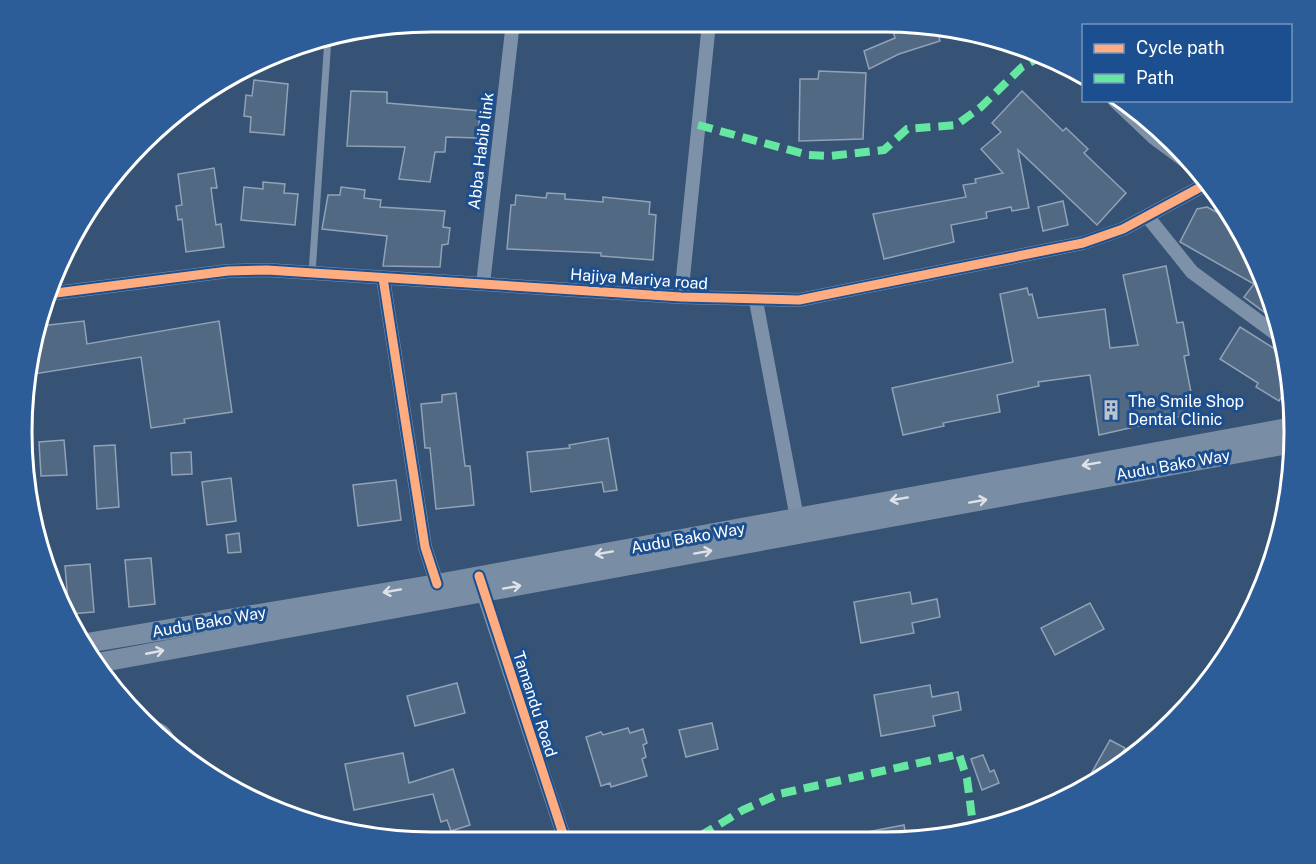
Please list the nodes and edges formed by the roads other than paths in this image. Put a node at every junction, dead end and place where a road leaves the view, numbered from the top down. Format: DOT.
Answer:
graph roads {
  1 [pos="512,32"];
  2 [pos="707,32"];
  3 [pos="328,45"];
  4 [pos="1201,187"];
  5 [pos="1147,216"];
  6 [pos="312,273"];
  7 [pos="383,278"];
  8 [pos="483,284"];
  9 [pos="57,293"];
  10 [pos="681,297"];
  11 [pos="756,301"];
  12 [pos="1272,331"];
  13 [pos="1284,429"];
  14 [pos="1284,445"];
  15 [pos="797,518"];
  16 [pos="437,584"];
  17 [pos="481,584"];
  18 [pos="91,642"];
  19 [pos="104,662"];
  20 [pos="562,832"];
  1 -- 8 [label="street, Abba Habib link"];
  2 -- 10 [label="street"];
  3 -- 6 [label="lane"];
  4 -- 5 [label="street, Hajiya Mariya road"];
  5 -- 11 [label="street, Hajiya Mariya road"];
  5 -- 12 [label="street"];
  6 -- 7 [label="street, Hajiya Mariya road"];
  6 -- 9 [label="street, Hajiya Mariya road"];
  7 -- 8 [label="street, Hajiya Mariya road"];
  7 -- 16 [label="street"];
  8 -- 10 [label="street, Hajiya Mariya road"];
  10 -- 11 [label="street, Hajiya Mariya road"];
  11 -- 15 [label="street"];
  13 -- 15 [label="main road, Audu Bako Way, one-way"];
  17 -- 14 [label="main road, Audu Bako Way, one-way"];
  15 -- 17 [label="main road, Audu Bako Way, one-way"];
  16 -- 17 [label="main road, Audu Bako Way"];
  16 -- 18 [label="main road, Audu Bako Way, one-way"];
  19 -- 17 [label="main road, Audu Bako Way, one-way"];
  17 -- 20 [label="street, Tamandu Road"];
}
